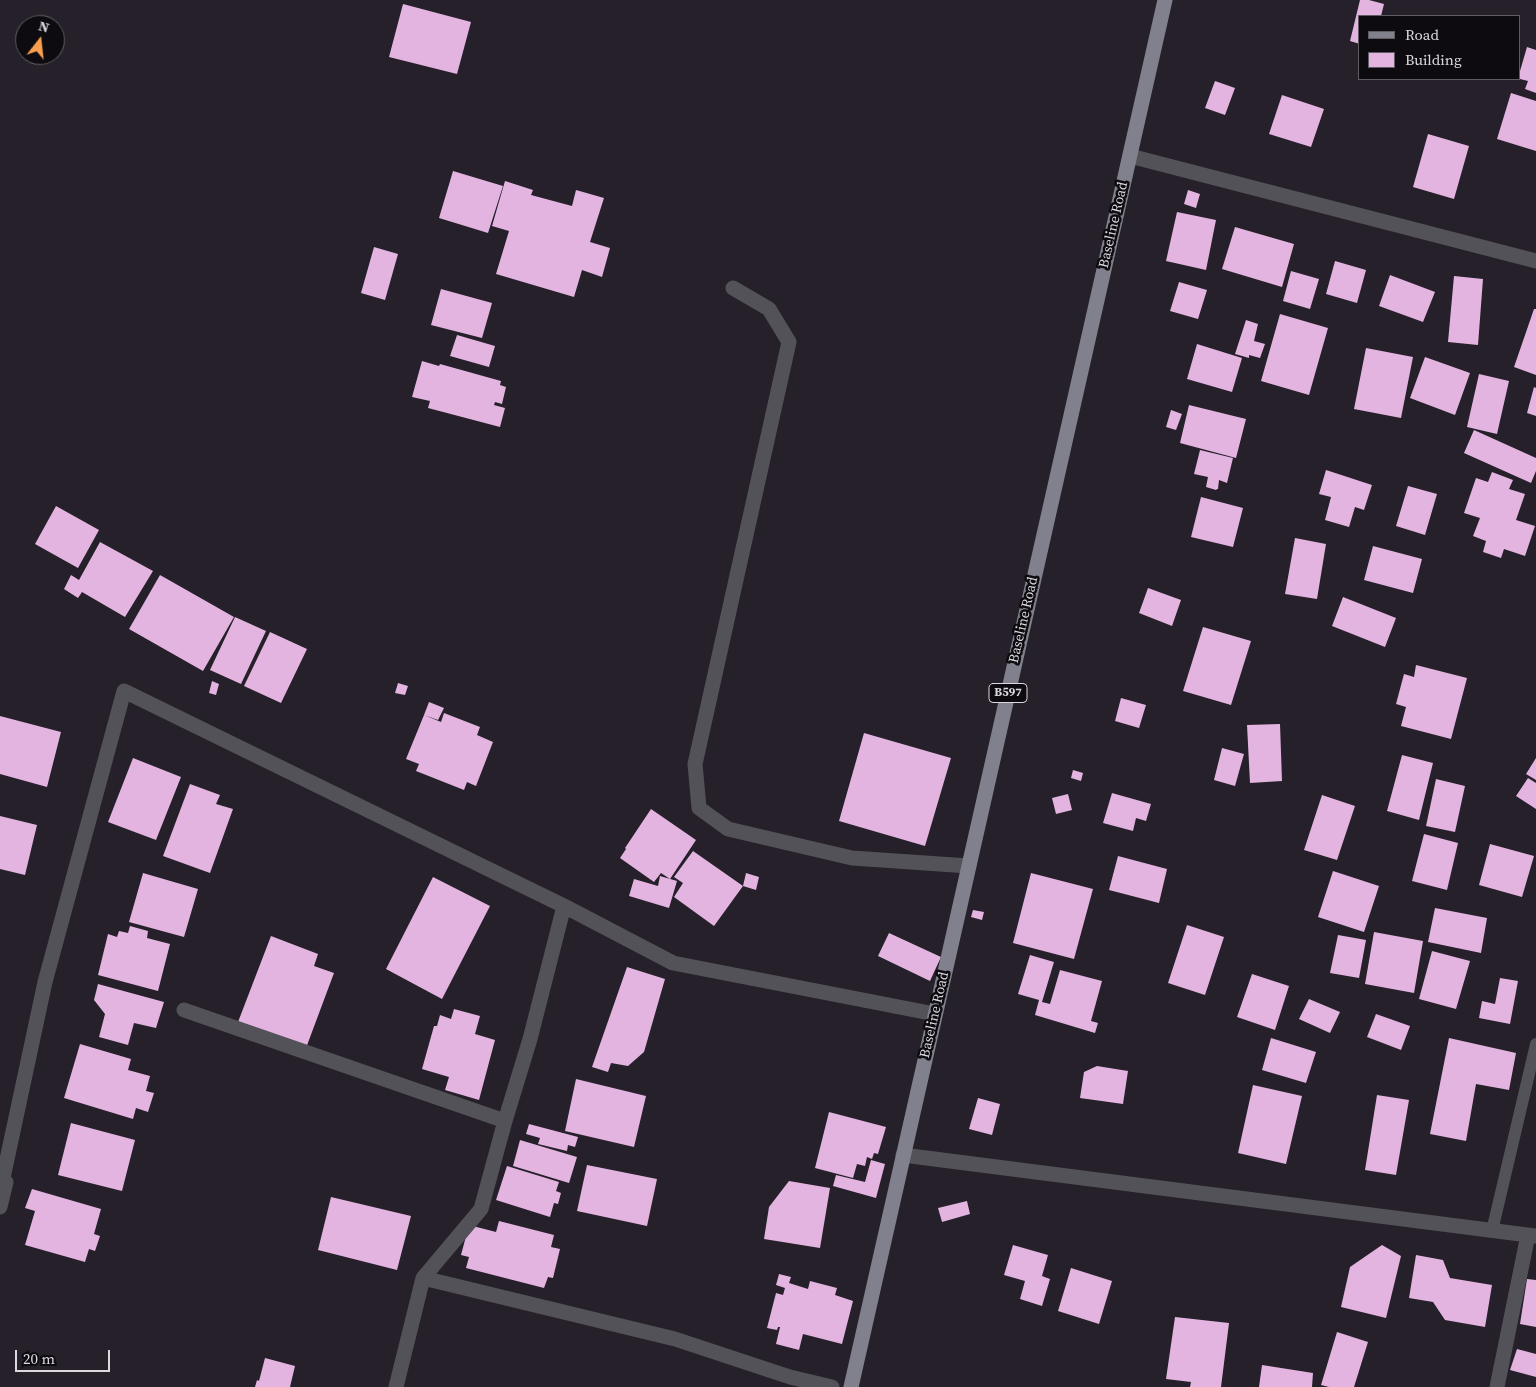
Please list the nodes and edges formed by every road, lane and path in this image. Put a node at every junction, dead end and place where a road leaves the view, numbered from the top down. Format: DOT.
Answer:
graph roads {
  1 [pos="1165,0"];
  2 [pos="1130,156"];
  3 [pos="1536,261"];
  4 [pos="733,288"];
  5 [pos="969,866"];
  6 [pos="564,906"];
  7 [pos="184,1010"];
  8 [pos="935,1014"];
  9 [pos="1536,1044"];
  10 [pos="505,1121"];
  11 [pos="903,1155"];
  12 [pos="9,1171"];
  13 [pos="0,1192"];
  14 [pos="0,1207"];
  15 [pos="1492,1231"];
  16 [pos="1532,1236"];
  17 [pos="423,1278"];
  18 [pos="396,1387"];
  19 [pos="832,1387"];
  20 [pos="850,1387"];
  21 [pos="1497,1387"];
  1 -- 2 [label="main road, Baseline Road / B597"];
  2 -- 3 [label="street"];
  2 -- 5 [label="main road, Baseline Road / B597"];
  4 -- 5 [label="street"];
  5 -- 8 [label="main road, Baseline Road / B597"];
  6 -- 8 [label="street"];
  6 -- 10 [label="street"];
  6 -- 13 [label="street"];
  7 -- 10 [label="street"];
  8 -- 11 [label="main road, Baseline Road / B597"];
  9 -- 15 [label="lane"];
  10 -- 17 [label="street"];
  11 -- 15 [label="street"];
  11 -- 20 [label="main road, Baseline Road / B597"];
  12 -- 14 [label="street"];
  15 -- 16 [label="street"];
  16 -- 21 [label="street"];
  17 -- 18 [label="street"];
  17 -- 19 [label="street"];
}
